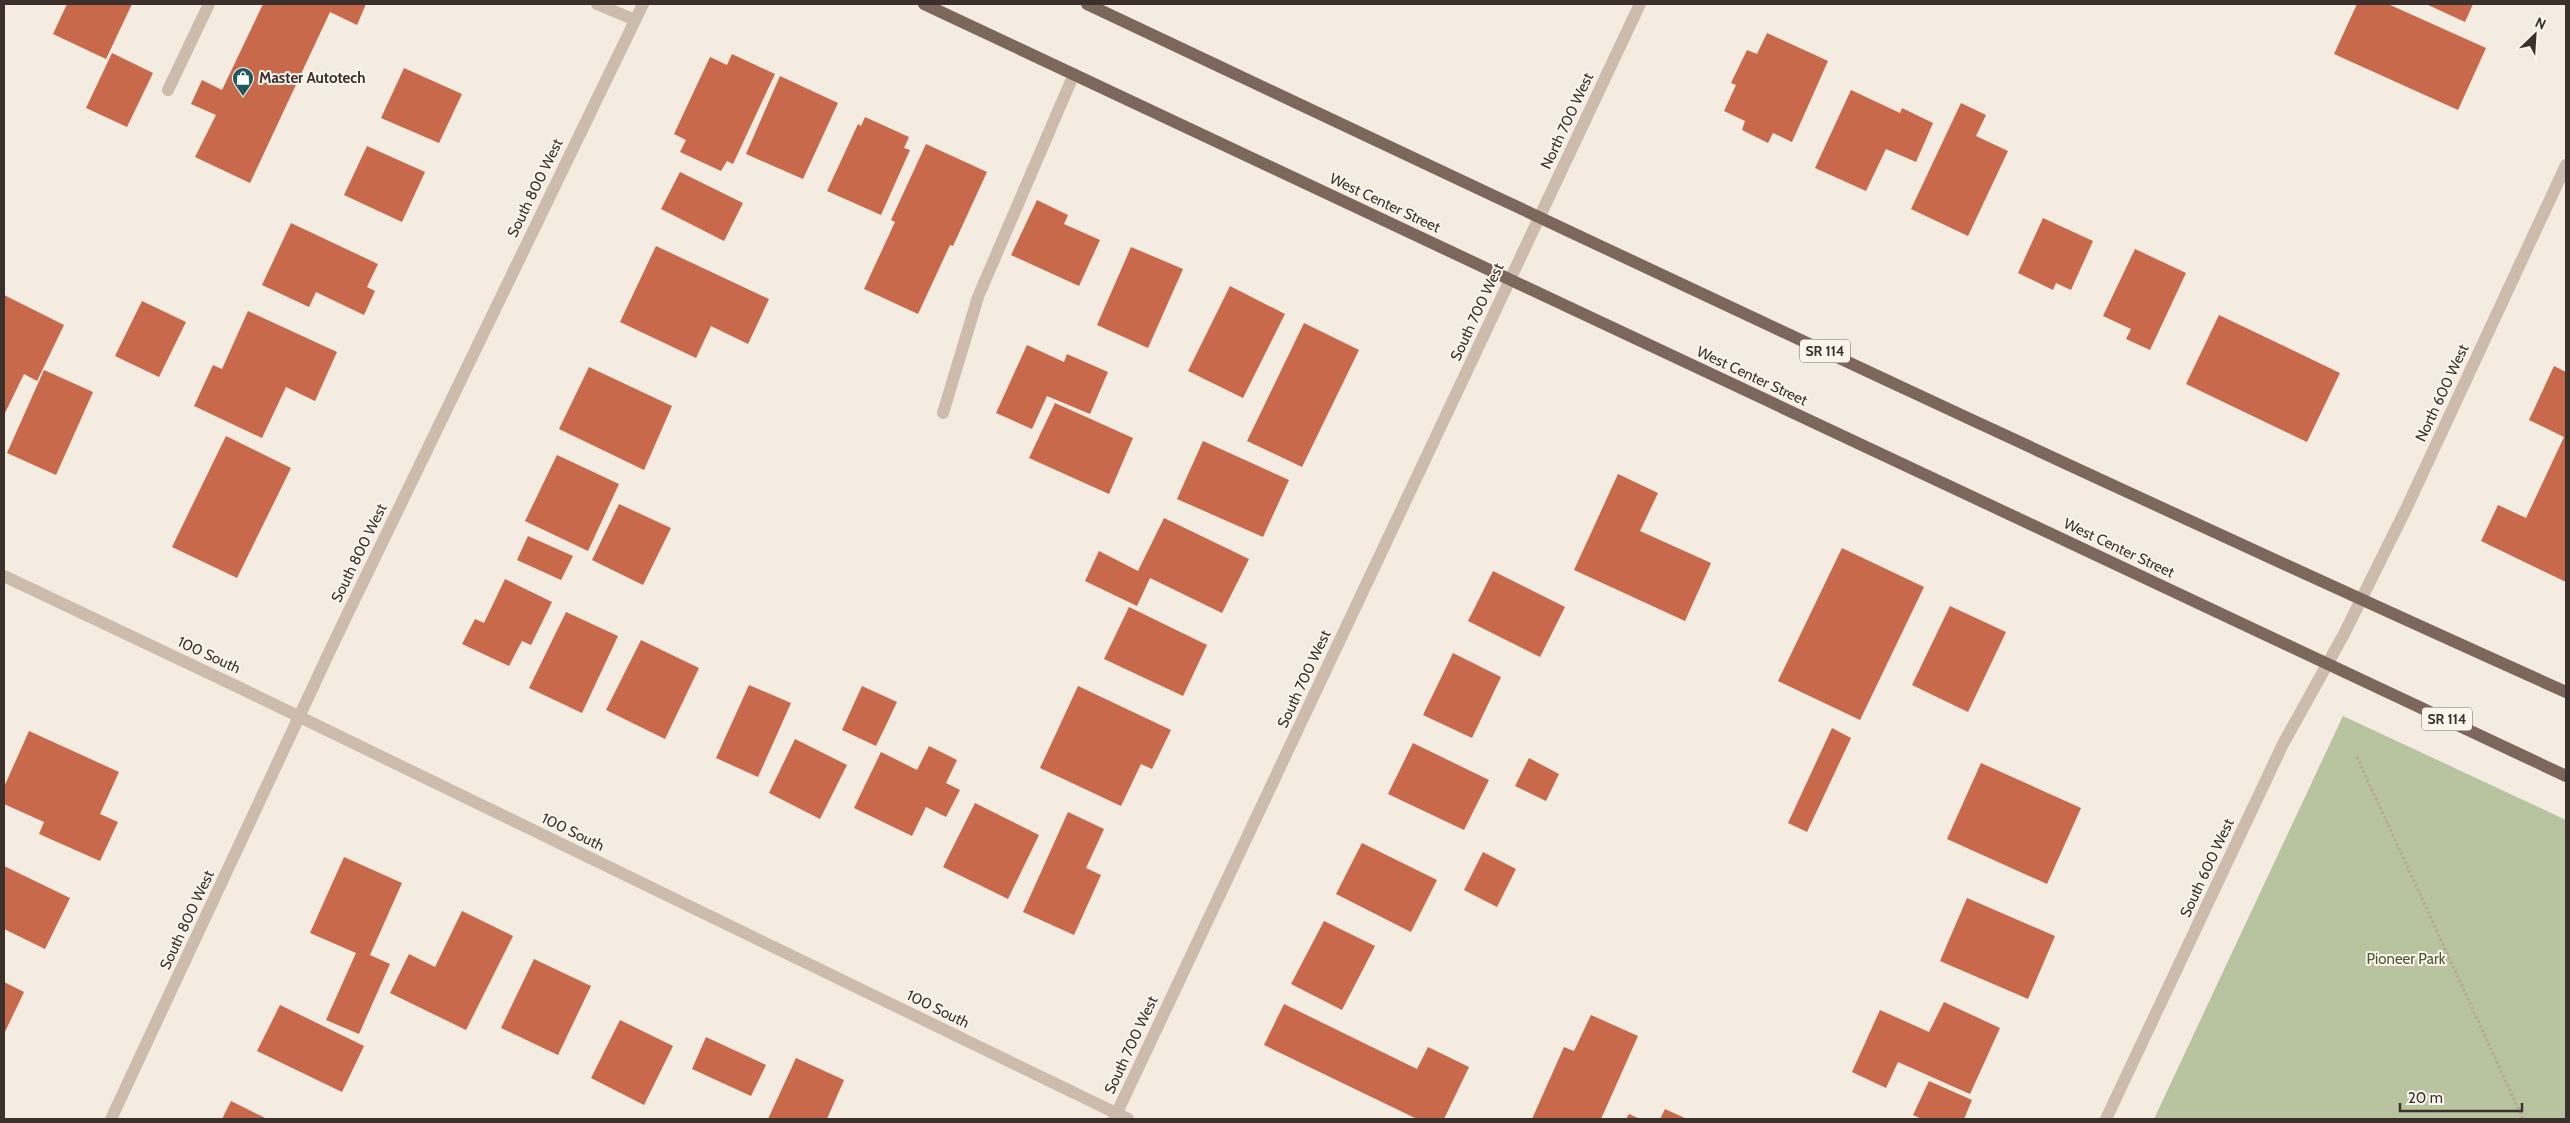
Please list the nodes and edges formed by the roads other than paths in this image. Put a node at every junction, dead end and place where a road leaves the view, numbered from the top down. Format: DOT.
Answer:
graph roads {
  1 [pos="209,4"];
  2 [pos="597,4"];
  3 [pos="643,4"];
  4 [pos="924,4"];
  5 [pos="1087,4"];
  6 [pos="1640,4"];
  7 [pos="635,20"];
  8 [pos="1074,74"];
  9 [pos="168,90"];
  10 [pos="2566,165"];
  11 [pos="1539,217"];
  12 [pos="1523,251"];
  13 [pos="1510,280"];
  14 [pos="943,413"];
  15 [pos="4,576"];
  16 [pos="2361,600"];
  17 [pos="2344,634"];
  18 [pos="2327,663"];
  19 [pos="2566,692"];
  20 [pos="300,717"];
  21 [pos="2566,776"];
  22 [pos="1120,1117"];
  23 [pos="111,1119"];
  24 [pos="2106,1119"];
  1 -- 9 [label="street"];
  2 -- 7 [label="street"];
  3 -- 7 [label="street, South 800 West"];
  4 -- 8 [label="main road, West Center Street / SR 114"];
  5 -- 11 [label="main road, SR 114"];
  6 -- 11 [label="street, North 700 West"];
  7 -- 20 [label="street, South 800 West"];
  8 -- 13 [label="main road, West Center Street / SR 114"];
  8 -- 14 [label="street"];
  10 -- 16 [label="street, North 600 West"];
  11 -- 12 [label="street, North 700 West"];
  11 -- 16 [label="main road, SR 114"];
  12 -- 13 [label="street, South 700 West"];
  13 -- 18 [label="main road, West Center Street / SR 114"];
  13 -- 22 [label="street, South 700 West"];
  15 -- 20 [label="street, 100 South"];
  16 -- 17 [label="street, North 600 West"];
  16 -- 19 [label="main road, SR 114"];
  17 -- 18 [label="street, South 600 West"];
  18 -- 21 [label="main road, West Center Street / SR 114"];
  18 -- 24 [label="street, South 600 West"];
  20 -- 22 [label="street, 100 South"];
  20 -- 23 [label="street, South 800 West"];
}
